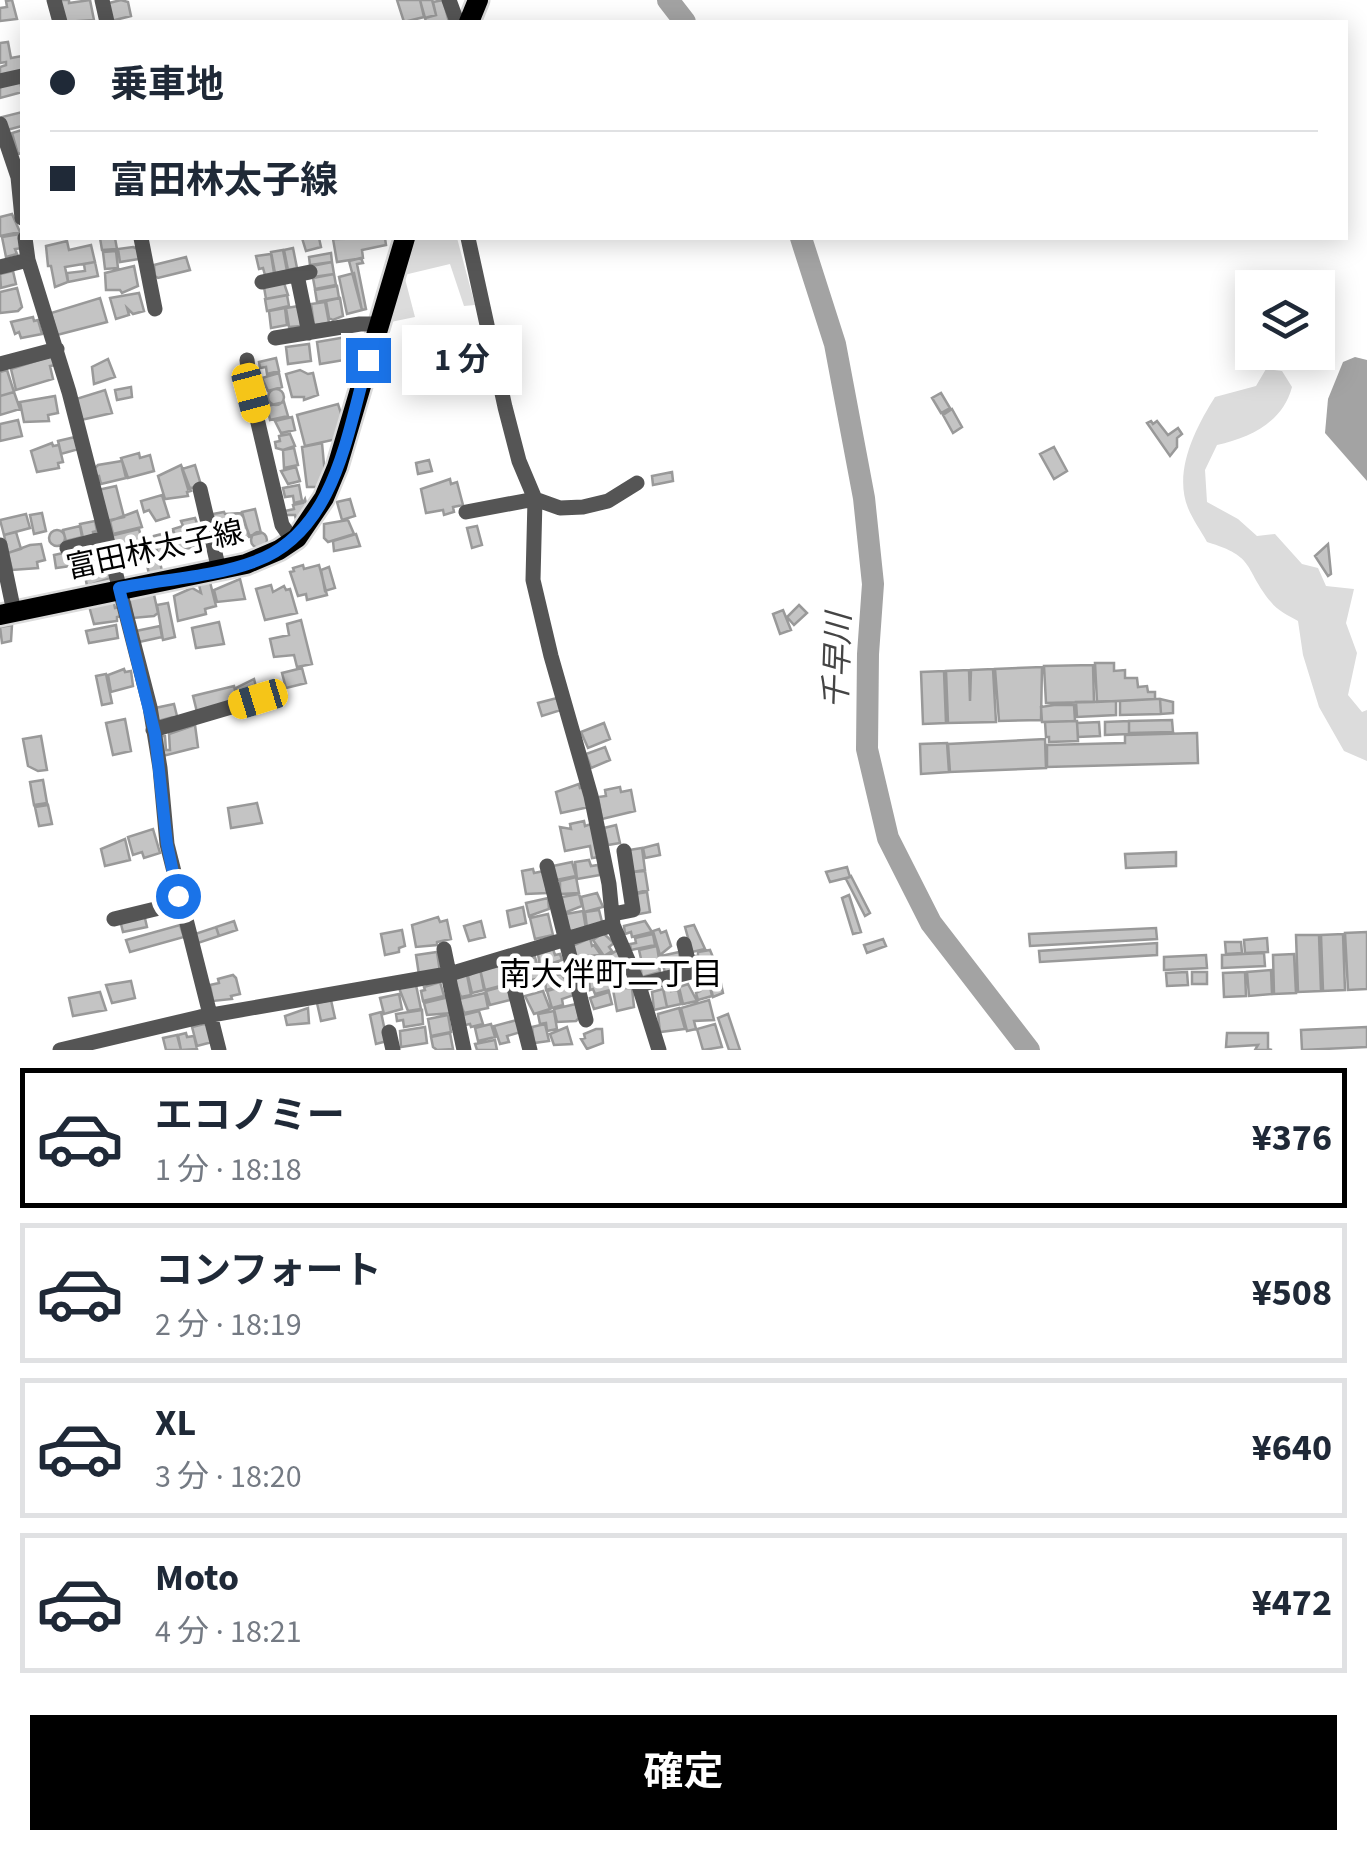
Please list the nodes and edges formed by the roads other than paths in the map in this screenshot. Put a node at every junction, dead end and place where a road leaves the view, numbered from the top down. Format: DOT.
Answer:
graph roads {
  1 [pos="449,0"];
  2 [pos="462,20"];
  3 [pos="0,124"];
  4 [pos="20,181"];
  5 [pos="0,186"];
  6 [pos="25,240"];
  7 [pos="141,240"];
  8 [pos="404,240"];
  9 [pos="468,240"];
  10 [pos="28,260"];
  11 [pos="0,266"];
  12 [pos="262,282"];
  13 [pos="155,309"];
  14 [pos="379,324"];
  15 [pos="309,333"];
  16 [pos="275,338"];
  17 [pos="57,349"];
  18 [pos="248,360"];
  19 [pos="0,364"];
  20 [pos="637,483"];
  21 [pos="200,489"];
  22 [pos="535,499"];
  23 [pos="466,512"];
  24 [pos="105,538"];
  25 [pos="293,541"];
  26 [pos="0,546"];
  27 [pos="67,548"];
  28 [pos="219,570"];
  29 [pos="119,588"];
  30 [pos="7,613"];
  31 [pos="258,699"];
  32 [pos="153,730"];
  33 [pos="624,850"];
  34 [pos="547,866"];
  35 [pos="180,903"];
  36 [pos="114,920"];
  37 [pos="613,920"];
  38 [pos="564,940"];
  39 [pos="684,944"];
  40 [pos="444,949"];
  41 [pos="506,958"];
  42 [pos="449,973"];
  43 [pos="639,985"];
  44 [pos="211,1016"];
  45 [pos="586,1020"];
  46 [pos="389,1032"];
  47 [pos="60,1050"];
  48 [pos="220,1050"];
  49 [pos="393,1050"];
  50 [pos="464,1050"];
  51 [pos="530,1050"];
  52 [pos="659,1050"];
  1 -- 2 [label="street"];
  3 -- 4 [label="street"];
  4 -- 5 [label="street"];
  6 -- 10 [label="street"];
  7 -- 13 [label="street"];
  8 -- 14 [label="main road, 富田林太子線"];
  9 -- 22 [label="street"];
  10 -- 11 [label="street"];
  10 -- 17 [label="street"];
  12 -- 15 [label="street"];
  14 -- 15 [label="street"];
  14 -- 25 [label="main road, 富田林太子線"];
  15 -- 16 [label="street"];
  17 -- 19 [label="street"];
  17 -- 24 [label="street"];
  18 -- 25 [label="street"];
  20 -- 22 [label="street"];
  21 -- 28 [label="street"];
  22 -- 23 [label="street"];
  22 -- 37 [label="street"];
  24 -- 27 [label="street"];
  24 -- 29 [label="street"];
  25 -- 28 [label="main road, 富田林太子線"];
  26 -- 30 [label="street"];
  28 -- 29 [label="main road, 富田林太子線"];
  29 -- 30 [label="main road, 富田林太子線"];
  29 -- 32 [label="street"];
  31 -- 32 [label="street"];
  32 -- 35 [label="street"];
  33 -- 37 [label="street"];
  34 -- 38 [label="street"];
  35 -- 36 [label="street"];
  35 -- 44 [label="street"];
  37 -- 38 [label="street"];
  37 -- 43 [label="street"];
  38 -- 41 [label="street"];
  38 -- 45 [label="street"];
  39 -- 43 [label="street"];
  40 -- 42 [label="street"];
  41 -- 42 [label="street"];
  41 -- 51 [label="street"];
  42 -- 44 [label="street"];
  42 -- 50 [label="street"];
  43 -- 52 [label="street"];
  44 -- 47 [label="street"];
  44 -- 48 [label="street"];
  46 -- 49 [label="street"];
}
